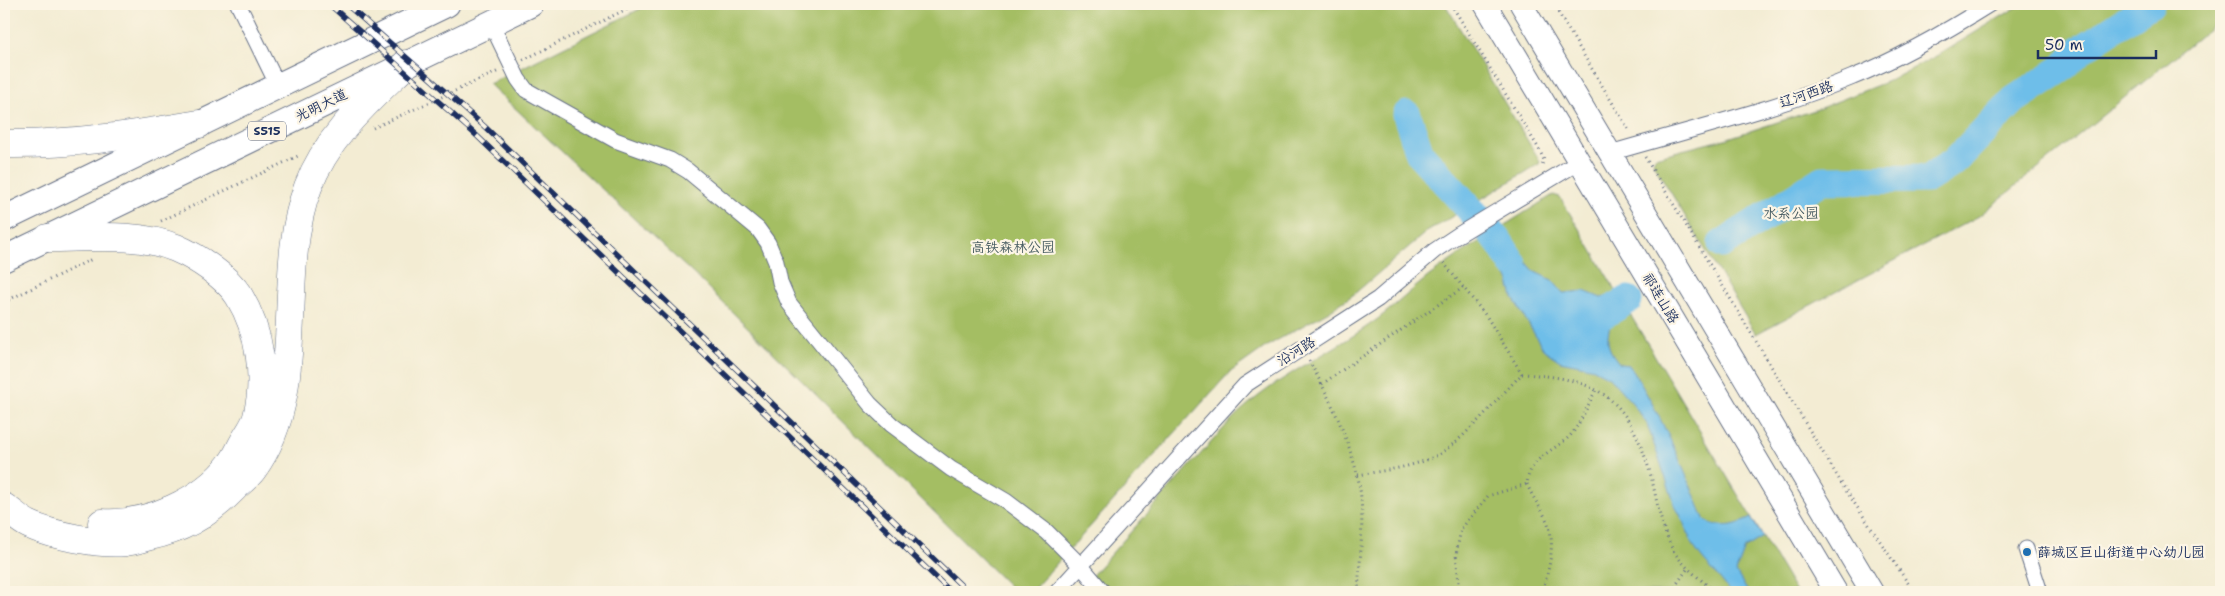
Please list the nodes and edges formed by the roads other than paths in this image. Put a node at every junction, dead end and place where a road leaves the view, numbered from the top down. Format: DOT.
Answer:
graph roads {
  1 [pos="238,4"];
  2 [pos="447,4"];
  3 [pos="531,4"];
  4 [pos="1485,4"];
  5 [pos="1521,4"];
  6 [pos="1990,4"];
  7 [pos="492,23"];
  8 [pos="406,64"];
  9 [pos="278,86"];
  10 [pos="199,124"];
  11 [pos="4,144"];
  12 [pos="1610,153"];
  13 [pos="1579,162"];
  14 [pos="4,219"];
  15 [pos="48,238"];
  16 [pos="4,259"];
  17 [pos="4,487"];
  18 [pos="4,506"];
  19 [pos="2026,549"];
  20 [pos="1081,566"];
  21 [pos="1057,592"];
  22 [pos="1103,592"];
  23 [pos="1836,592"];
  24 [pos="1872,592"];
  25 [pos="2040,592"];
  1 -- 9 [label="street"];
  2 -- 9 [label="main road, S515"];
  3 -- 7 [label="main road, 光明大道 / S515"];
  4 -- 13 [label="main road, 祁连山路"];
  5 -- 12 [label="main road"];
  6 -- 12 [label="street, 辽河西路"];
  7 -- 8 [label="main road, 光明大道 / S515"];
  7 -- 20 [label="street"];
  8 -- 15 [label="main road, 光明大道 / S515"];
  8 -- 18 [label="highway"];
  9 -- 10 [label="main road, S515"];
  10 -- 11 [label="highway"];
  10 -- 14 [label="main road, S515"];
  12 -- 24 [label="main road"];
  13 -- 20 [label="street, 沿河路"];
  13 -- 23 [label="main road, 祁连山路"];
  15 -- 16 [label="main road, 光明大道 / S515"];
  15 -- 17 [label="highway"];
  19 -- 25 [label="street"];
  20 -- 21 [label="street, 沿河路"];
  20 -- 22 [label="street"];
}
